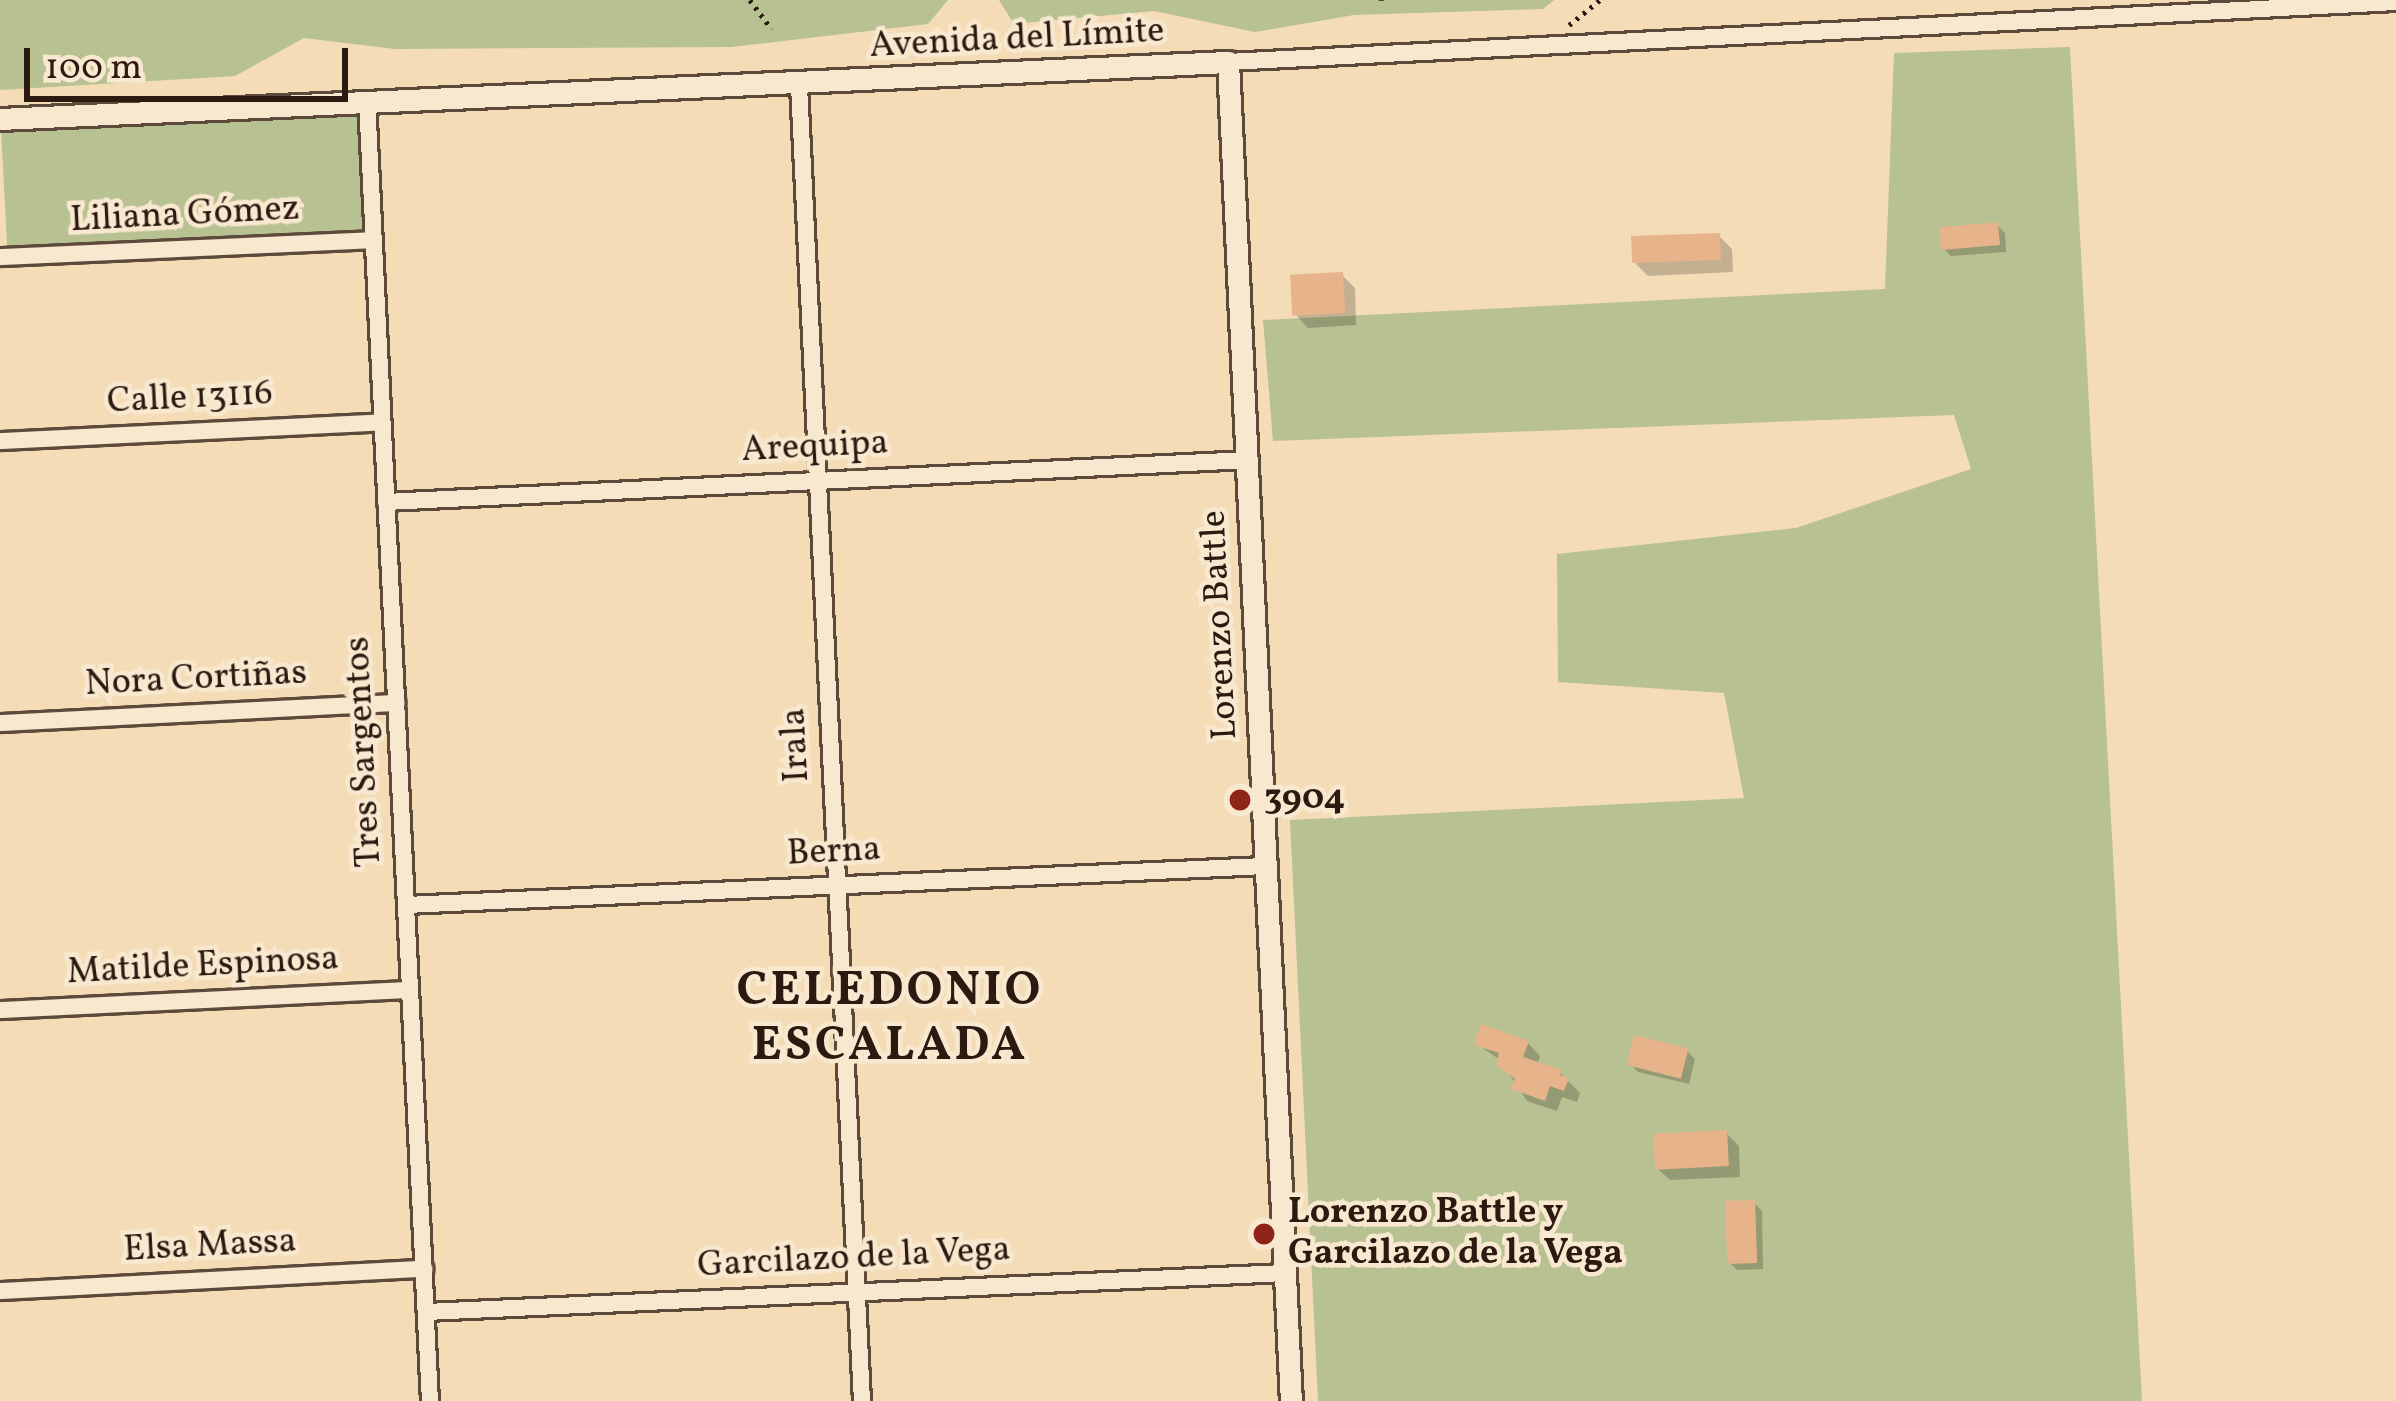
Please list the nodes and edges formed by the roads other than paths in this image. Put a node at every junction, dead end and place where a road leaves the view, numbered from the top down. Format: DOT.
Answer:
graph roads {
  1 [pos="2396,2"];
  2 [pos="1228,62"];
  3 [pos="799,85"];
  4 [pos="367,100"];
  5 [pos="0,118"];
  6 [pos="374,240"];
  7 [pos="0,257"];
  8 [pos="382,422"];
  9 [pos="0,441"];
  10 [pos="1247,460"];
  11 [pos="818,481"];
  12 [pos="386,502"];
  13 [pos="396,703"];
  14 [pos="0,723"];
  15 [pos="1266,866"];
  16 [pos="837,886"];
  17 [pos="406,905"];
  18 [pos="410,990"];
  19 [pos="0,1010"];
  20 [pos="424,1269"];
  21 [pos="1285,1273"];
  22 [pos="0,1291"];
  23 [pos="856,1292"];
  24 [pos="426,1312"];
  25 [pos="430,1401"];
  26 [pos="862,1401"];
  27 [pos="1291,1401"];
  1 -- 2 [label="street, Avenida del Límite"];
  2 -- 3 [label="street, Avenida del Límite"];
  2 -- 10 [label="street, Lorenzo Battle"];
  3 -- 4 [label="street, Avenida del Límite"];
  3 -- 11 [label="street, Irala"];
  4 -- 5 [label="street, Avenida del Límite"];
  4 -- 6 [label="street, Tres Sargentos"];
  6 -- 7 [label="street, Liliana Gómez"];
  6 -- 8 [label="street, Tres Sargentos"];
  8 -- 9 [label="street, Calle 13116"];
  8 -- 12 [label="street, Tres Sargentos"];
  10 -- 11 [label="street, Arequipa"];
  10 -- 15 [label="street, Lorenzo Battle"];
  11 -- 12 [label="street, Arequipa"];
  11 -- 16 [label="street, Irala"];
  12 -- 13 [label="street, Tres Sargentos"];
  13 -- 14 [label="street, Nora Cortiñas"];
  13 -- 17 [label="street, Tres Sargentos"];
  15 -- 16 [label="street, Berna"];
  15 -- 21 [label="street, Lorenzo Battle"];
  16 -- 17 [label="street, Berna"];
  16 -- 23 [label="street, Irala"];
  17 -- 18 [label="street, Tres Sargentos"];
  18 -- 19 [label="street, Matilde Espinosa"];
  18 -- 20 [label="street, Tres Sargentos"];
  20 -- 22 [label="street, Elsa Massa"];
  20 -- 24 [label="street, Tres Sargentos"];
  21 -- 23 [label="street, Garcilazo de la Vega"];
  21 -- 27 [label="street, Lorenzo Battle"];
  23 -- 24 [label="street, Garcilazo de la Vega"];
  23 -- 26 [label="street, Irala"];
  24 -- 25 [label="street, Tres Sargentos"];
}
